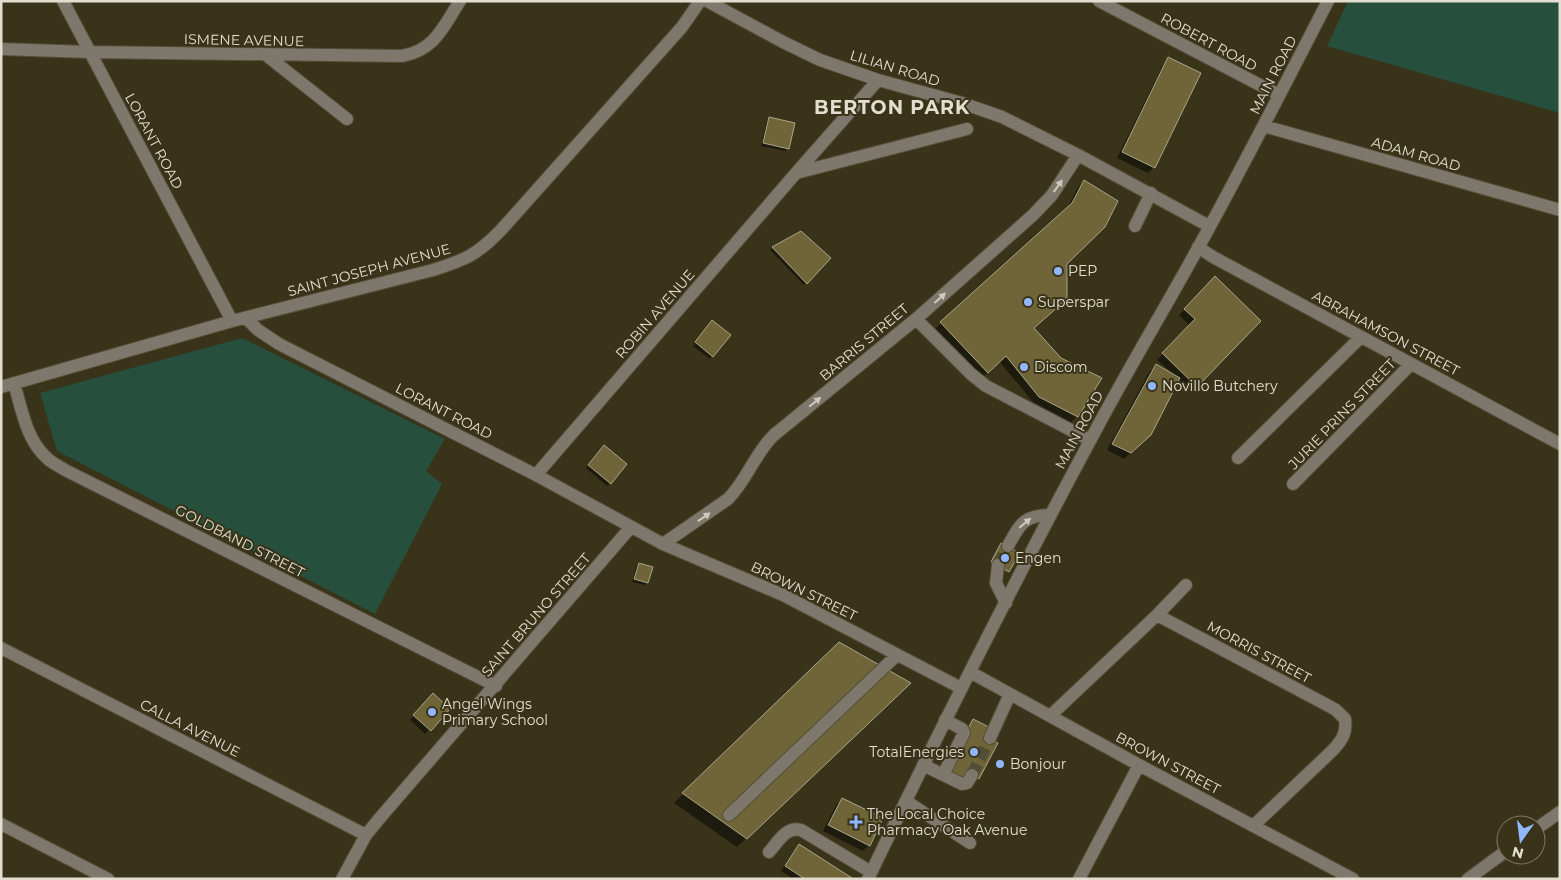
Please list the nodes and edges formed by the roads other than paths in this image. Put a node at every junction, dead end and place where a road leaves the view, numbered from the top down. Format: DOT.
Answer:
graph roads {
  1 [pos="64,1"];
  2 [pos="460,1"];
  3 [pos="700,1"];
  4 [pos="707,1"];
  5 [pos="1099,1"];
  6 [pos="1328,1"];
  7 [pos="1,49"];
  8 [pos="89,52"];
  9 [pos="266,55"];
  10 [pos="878,80"];
  11 [pos="1279,95"];
  12 [pos="347,119"];
  13 [pos="1264,126"];
  14 [pos="967,129"];
  15 [pos="1078,155"];
  16 [pos="796,173"];
  17 [pos="1151,193"];
  18 [pos="1560,210"];
  19 [pos="1135,226"];
  20 [pos="1209,226"];
  21 [pos="1198,247"];
  22 [pos="246,318"];
  23 [pos="916,319"];
  24 [pos="232,321"];
  25 [pos="1361,337"];
  26 [pos="1411,364"];
  27 [pos="14,383"];
  28 [pos="1,387"];
  29 [pos="1090,440"];
  30 [pos="1560,444"];
  31 [pos="1238,458"];
  32 [pos="536,474"];
  33 [pos="1293,484"];
  34 [pos="1051,515"];
  35 [pos="631,527"];
  36 [pos="663,544"];
  37 [pos="1008,546"];
  38 [pos="998,566"];
  39 [pos="1186,585"];
  40 [pos="1006,603"];
  41 [pos="1157,615"];
  42 [pos="1,648"];
  43 [pos="897,655"];
  44 [pos="970,672"];
  45 [pos="496,686"];
  46 [pos="961,688"];
  47 [pos="1010,694"];
  48 [pos="1050,716"];
  49 [pos="946,720"];
  50 [pos="990,738"];
  51 [pos="923,765"];
  52 [pos="1139,765"];
  53 [pos="943,775"];
  54 [pos="972,775"];
  55 [pos="906,801"];
  56 [pos="1560,812"];
  57 [pos="729,815"];
  58 [pos="1546,822"];
  59 [pos="1,824"];
  60 [pos="1253,826"];
  61 [pos="366,835"];
  62 [pos="970,843"];
  63 [pos="769,852"];
  64 [pos="1496,858"];
  65 [pos="870,875"];
  66 [pos="108,879"];
  67 [pos="342,879"];
  68 [pos="1079,879"];
  69 [pos="1353,879"];
  70 [pos="1468,879"];
  1 -- 8 [label="street, LORANT ROAD"];
  2 -- 9 [label="street, ISMENE AVENUE"];
  3 -- 22 [label="street, SAINT JOSEPH AVENUE"];
  4 -- 10 [label="street, LILIAN ROAD"];
  5 -- 11 [label="street, ROBERT ROAD"];
  6 -- 11 [label="street, MAIN ROAD"];
  7 -- 8 [label="street, ISMENE AVENUE"];
  8 -- 9 [label="street, ISMENE AVENUE"];
  8 -- 24 [label="street, LORANT ROAD"];
  9 -- 12 [label="street"];
  10 -- 15 [label="street, LILIAN ROAD"];
  10 -- 16 [label="street, ROBIN AVENUE"];
  11 -- 13 [label="street, MAIN ROAD"];
  13 -- 18 [label="street, ADAM ROAD"];
  13 -- 20 [label="street, MAIN ROAD"];
  14 -- 16 [label="street"];
  15 -- 17 [label="street, LILIAN ROAD"];
  23 -- 15 [label="street, BARRIS STREET, one-way"];
  16 -- 32 [label="street, ROBIN AVENUE"];
  17 -- 19 [label="street"];
  17 -- 20 [label="street, LILIAN ROAD"];
  20 -- 21 [label="street, MAIN ROAD"];
  21 -- 25 [label="street, ABRAHAMSON STREET"];
  21 -- 29 [label="street, MAIN ROAD"];
  22 -- 24 [label="street, SAINT JOSEPH AVENUE"];
  22 -- 32 [label="street, LORANT ROAD"];
  23 -- 29 [label="street"];
  36 -- 23 [label="street, BARRIS STREET, one-way"];
  24 -- 27 [label="street, SAINT JOSEPH AVENUE"];
  25 -- 26 [label="street, ABRAHAMSON STREET"];
  25 -- 31 [label="street"];
  26 -- 30 [label="street, ABRAHAMSON STREET"];
  26 -- 33 [label="street, JURIE PRINS STREET"];
  27 -- 28 [label="street, SAINT JOSEPH AVENUE"];
  27 -- 45 [label="street, GOLDBAND STREET"];
  29 -- 34 [label="street, MAIN ROAD"];
  32 -- 35 [label="street, LORANT ROAD"];
  37 -- 34 [label="street, one-way"];
  34 -- 40 [label="street, MAIN ROAD"];
  35 -- 36 [label="street, BROWN STREET"];
  35 -- 45 [label="street, SAINT BRUNO STREET"];
  36 -- 43 [label="street, BROWN STREET"];
  38 -- 40 [label="street"];
  39 -- 41 [label="street"];
  40 -- 44 [label="street, MAIN ROAD"];
  41 -- 48 [label="street"];
  41 -- 60 [label="street, MORRIS STREET"];
  42 -- 61 [label="street, CALLA AVENUE"];
  43 -- 46 [label="street, BROWN STREET"];
  43 -- 57 [label="street"];
  44 -- 46 [label="street, MAIN ROAD"];
  44 -- 47 [label="street, BROWN STREET"];
  45 -- 61 [label="street, SAINT BRUNO STREET"];
  46 -- 49 [label="street, MAIN ROAD"];
  47 -- 48 [label="street, BROWN STREET"];
  47 -- 50 [label="street"];
  48 -- 52 [label="street, BROWN STREET"];
  49 -- 51 [label="street, MAIN ROAD"];
  49 -- 53 [label="street"];
  51 -- 53 [label="street"];
  51 -- 55 [label="street, MAIN ROAD"];
  52 -- 60 [label="street, BROWN STREET"];
  52 -- 68 [label="street"];
  53 -- 54 [label="street"];
  55 -- 62 [label="street"];
  55 -- 65 [label="street, MAIN ROAD"];
  56 -- 58 [label="street"];
  59 -- 66 [label="street"];
  60 -- 69 [label="street, BROWN STREET"];
  61 -- 67 [label="street, SAINT BRUNO STREET"];
  63 -- 65 [label="street"];
  64 -- 70 [label="street"];
}
